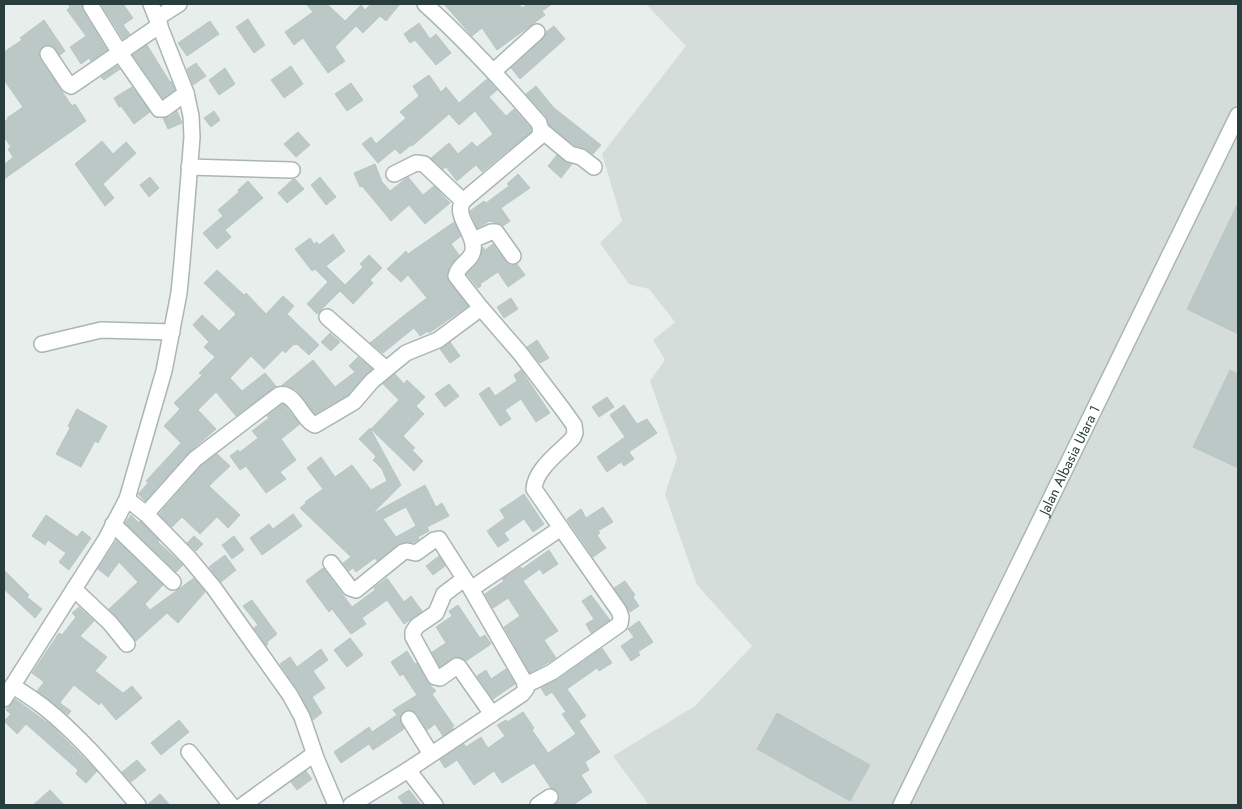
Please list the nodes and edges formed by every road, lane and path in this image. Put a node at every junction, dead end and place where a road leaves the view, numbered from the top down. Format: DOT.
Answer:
graph roads {
  1 [pos="179,4"];
  2 [pos="426,4"];
  3 [pos="91,6"];
  4 [pos="156,15"];
  5 [pos="537,32"];
  6 [pos="120,52"];
  7 [pos="48,54"];
  8 [pos="494,71"];
  9 [pos="186,94"];
  10 [pos="1238,115"];
  11 [pos="541,130"];
  12 [pos="190,167"];
  13 [pos="594,167"];
  14 [pos="292,170"];
  15 [pos="394,174"];
  16 [pos="463,201"];
  17 [pos="473,240"];
  18 [pos="513,256"];
  19 [pos="481,308"];
  20 [pos="327,317"];
  21 [pos="172,332"];
  22 [pos="42,344"];
  23 [pos="386,369"];
  24 [pos="126,499"];
  25 [pos="146,514"];
  26 [pos="113,524"];
  27 [pos="561,528"];
  28 [pos="330,562"];
  29 [pos="173,582"];
  30 [pos="468,584"];
  31 [pos="74,588"];
  32 [pos="127,644"];
  33 [pos="13,686"];
  34 [pos="526,686"];
  35 [pos="4,699"];
  36 [pos="492,714"];
  37 [pos="409,719"];
  38 [pos="189,752"];
  39 [pos="314,754"];
  40 [pos="432,754"];
  41 [pos="408,770"];
  42 [pos="138,805"];
  43 [pos="231,805"];
  44 [pos="243,805"];
  45 [pos="336,805"];
  46 [pos="351,805"];
  47 [pos="435,805"];
  48 [pos="902,805"];
  1 -- 4 [label="street"];
  2 -- 8 [label="street"];
  3 -- 6 [label="street"];
  4 -- 6 [label="street"];
  4 -- 9 [label="street"];
  5 -- 8 [label="street"];
  6 -- 7 [label="street"];
  6 -- 9 [label="street"];
  8 -- 11 [label="street"];
  9 -- 12 [label="street"];
  10 -- 48 [label="street, Jalan Albasia Utara 1"];
  11 -- 13 [label="street"];
  11 -- 16 [label="street"];
  12 -- 14 [label="street"];
  12 -- 21 [label="street"];
  15 -- 16 [label="street"];
  16 -- 17 [label="street"];
  17 -- 18 [label="street"];
  17 -- 19 [label="street"];
  19 -- 23 [label="street"];
  19 -- 27 [label="street"];
  20 -- 23 [label="street"];
  21 -- 22 [label="street"];
  21 -- 24 [label="street"];
  23 -- 25 [label="street"];
  24 -- 25 [label="street"];
  24 -- 26 [label="street"];
  25 -- 39 [label="street"];
  26 -- 29 [label="street"];
  26 -- 31 [label="street"];
  27 -- 30 [label="street"];
  27 -- 34 [label="street"];
  28 -- 30 [label="street"];
  30 -- 34 [label="street"];
  30 -- 36 [label="street"];
  31 -- 32 [label="street"];
  31 -- 33 [label="street"];
  33 -- 35 [label="street"];
  33 -- 42 [label="street"];
  34 -- 36 [label="street"];
  36 -- 40 [label="street"];
  37 -- 40 [label="street"];
  38 -- 43 [label="street"];
  39 -- 44 [label="street"];
  39 -- 45 [label="street"];
  40 -- 41 [label="street"];
  41 -- 46 [label="street"];
  41 -- 47 [label="street"];
}
